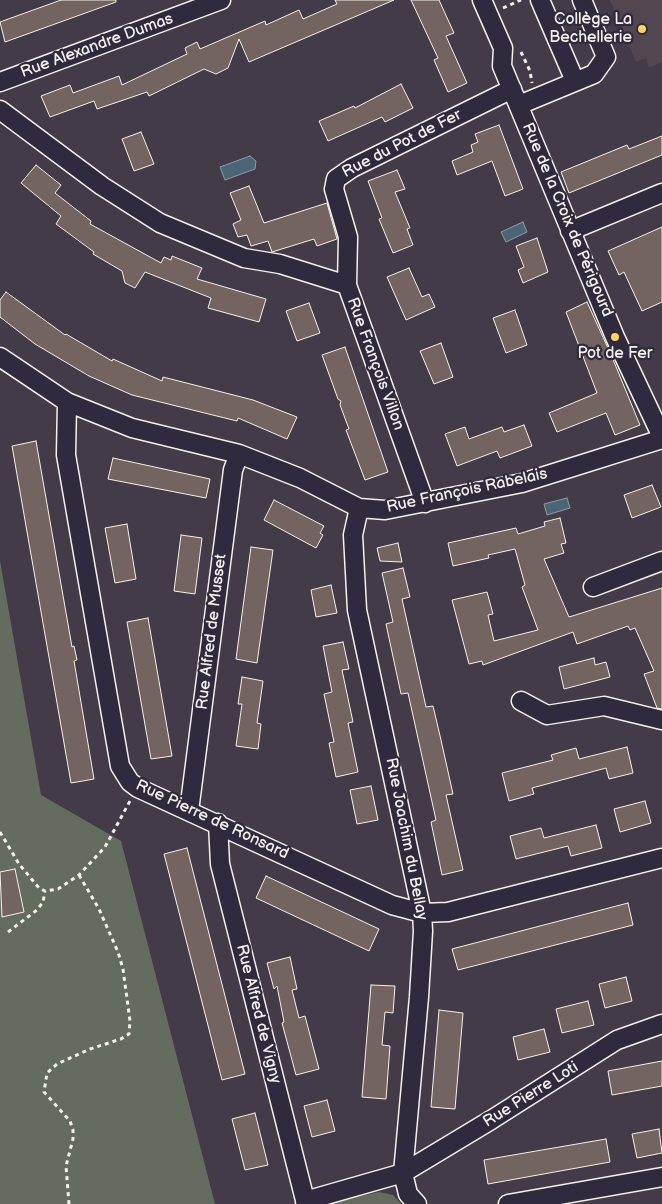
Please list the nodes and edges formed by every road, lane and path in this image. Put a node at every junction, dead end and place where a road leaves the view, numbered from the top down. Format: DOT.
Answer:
graph roads {
  1 [pos="221,0"];
  2 [pos="482,0"];
  3 [pos="521,0"];
  4 [pos="540,0"];
  5 [pos="582,0"];
  6 [pos="500,9"];
  7 [pos="575,81"];
  8 [pos="0,82"];
  9 [pos="512,89"];
  10 [pos="519,105"];
  11 [pos="0,110"];
  12 [pos="662,193"];
  13 [pos="570,231"];
  14 [pos="347,285"];
  15 [pos="0,357"];
  16 [pos="67,402"];
  17 [pos="662,438"];
  18 [pos="239,454"];
  19 [pos="425,503"];
  20 [pos="359,508"];
  21 [pos="662,561"];
  22 [pos="594,587"];
  23 [pos="521,701"];
  24 [pos="662,720"];
  25 [pos="138,788"];
  26 [pos="189,811"];
  27 [pos="218,823"];
  28 [pos="0,832"];
  29 [pos="662,858"];
  30 [pos="79,875"];
  31 [pos="45,891"];
  32 [pos="422,913"];
  33 [pos="8,932"];
  34 [pos="662,1024"];
  35 [pos="403,1173"];
  36 [pos="662,1177"];
  37 [pos="305,1203"];
  38 [pos="69,1204"];
  39 [pos="417,1204"];
  40 [pos="508,1204"];
  1 -- 8 [label="street, Rue Alexandre Dumas"];
  2 -- 9 [label="street, Rue de la Croix de Périgourd"];
  3 -- 6 [label="path"];
  4 -- 7 [label="street"];
  5 -- 7 [label="street"];
  7 -- 10 [label="street"];
  9 -- 10 [label="street, Rue de la Croix de Périgourd"];
  9 -- 14 [label="street, Rue du Pot de Fer"];
  10 -- 13 [label="street, Rue de la Croix de Périgourd"];
  11 -- 14 [label="street, Rue François Villon"];
  12 -- 13 [label="street"];
  13 -- 17 [label="street, Rue de la Croix de Périgourd"];
  14 -- 19 [label="street, Rue François Villon"];
  15 -- 16 [label="street, Rue François Rabelais"];
  16 -- 18 [label="street, Rue François Rabelais"];
  16 -- 25 [label="street, Rue Pierre de Ronsard"];
  17 -- 19 [label="street, Rue François Rabelais"];
  18 -- 20 [label="street, Rue François Rabelais"];
  18 -- 26 [label="street, Rue Alfred de Musset"];
  19 -- 20 [label="street, Rue François Rabelais"];
  20 -- 32 [label="street, Rue Joachim du Bellay"];
  21 -- 22 [label="street"];
  23 -- 24 [label="street"];
  25 -- 26 [label="street, Rue Pierre de Ronsard"];
  25 -- 30 [label="path"];
  26 -- 27 [label="street, Rue Pierre de Ronsard"];
  27 -- 32 [label="street, Rue Pierre de Ronsard"];
  27 -- 37 [label="street, Rue Alfred de Vigny"];
  28 -- 31 [label="path"];
  29 -- 32 [label="street, Rue Pierre de Ronsard"];
  30 -- 31 [label="path"];
  30 -- 38 [label="path"];
  31 -- 33 [label="path"];
  32 -- 35 [label="street, Rue Joachim du Bellay"];
  34 -- 35 [label="street, Rue Pierre Loti"];
  35 -- 37 [label="street, Rue Pierre Loti"];
  35 -- 39 [label="street"];
  36 -- 40 [label="street"];
}
